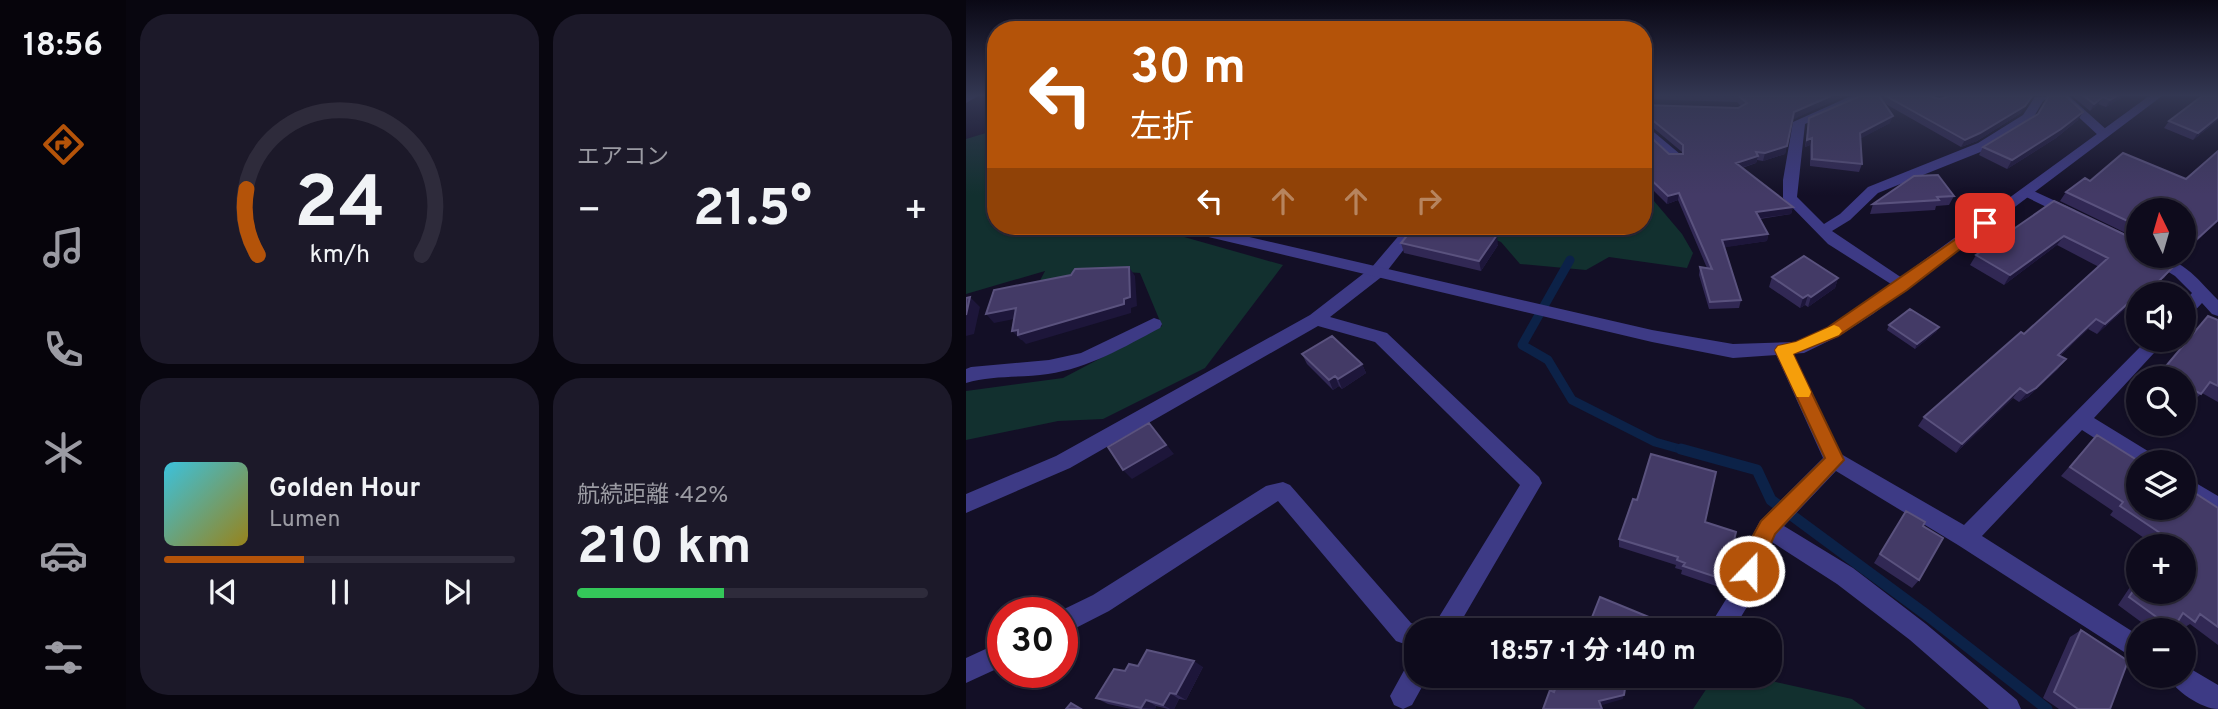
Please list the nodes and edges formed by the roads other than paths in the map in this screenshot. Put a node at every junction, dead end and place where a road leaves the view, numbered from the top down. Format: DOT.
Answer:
graph roads {
  1 [pos="1798,129"];
  2 [pos="2012,129"];
  3 [pos="2099,129"];
  4 [pos="2111,129"];
  5 [pos="2104,134"];
  6 [pos="1652,135"];
  7 [pos="1675,157"];
  8 [pos="2027,192"];
  9 [pos="2089,223"];
  10 [pos="1822,230"];
  11 [pos="1222,235"];
  12 [pos="1408,235"];
  13 [pos="2174,268"];
  14 [pos="1378,271"];
  15 [pos="1902,286"];
  16 [pos="2202,293"];
  17 [pos="2196,299"];
  18 [pos="2218,310"];
  19 [pos="1316,320"];
  20 [pos="1154,324"];
  21 [pos="1783,350"];
  22 [pos="2145,352"];
  23 [pos="966,376"];
  24 [pos="2080,418"];
  25 [pos="2129,450"];
  26 [pos="1835,460"];
  27 [pos="2196,493"];
  28 [pos="966,504"];
  29 [pos="2218,507"];
  30 [pos="1768,528"];
  31 [pos="1966,538"];
  32 [pos="1078,615"];
  33 [pos="1450,618"];
  34 [pos="1727,618"];
  35 [pos="1404,633"];
  36 [pos="2126,641"];
  37 [pos="987,661"];
  38 [pos="966,671"];
  39 [pos="2196,686"];
  40 [pos="2218,699"];
  41 [pos="2008,709"];
  1 -- 10 [label="street"];
  2 -- 10 [label="street"];
  3 -- 5 [label="street"];
  4 -- 5 [label="street"];
  5 -- 8 [label="street"];
  6 -- 7 [label="street"];
  8 -- 9 [label="street"];
  8 -- 15 [label="street"];
  10 -- 15 [label="street"];
  11 -- 14 [label="street"];
  12 -- 14 [label="street"];
  13 -- 16 [label="street"];
  14 -- 19 [label="street"];
  14 -- 21 [label="street"];
  15 -- 21 [label="street"];
  16 -- 17 [label="street"];
  16 -- 18 [label="street"];
  19 -- 28 [label="street"];
  19 -- 33 [label="street"];
  20 -- 23 [label="street"];
  21 -- 26 [label="street"];
  22 -- 24 [label="street"];
  24 -- 25 [label="street"];
  24 -- 31 [label="street"];
  26 -- 30 [label="street"];
  26 -- 31 [label="street"];
  27 -- 29 [label="street"];
  30 -- 34 [label="street"];
  30 -- 41 [label="street"];
  31 -- 36 [label="street"];
  32 -- 35 [label="street"];
  37 -- 38 [label="street"];
  39 -- 40 [label="street"];
}
